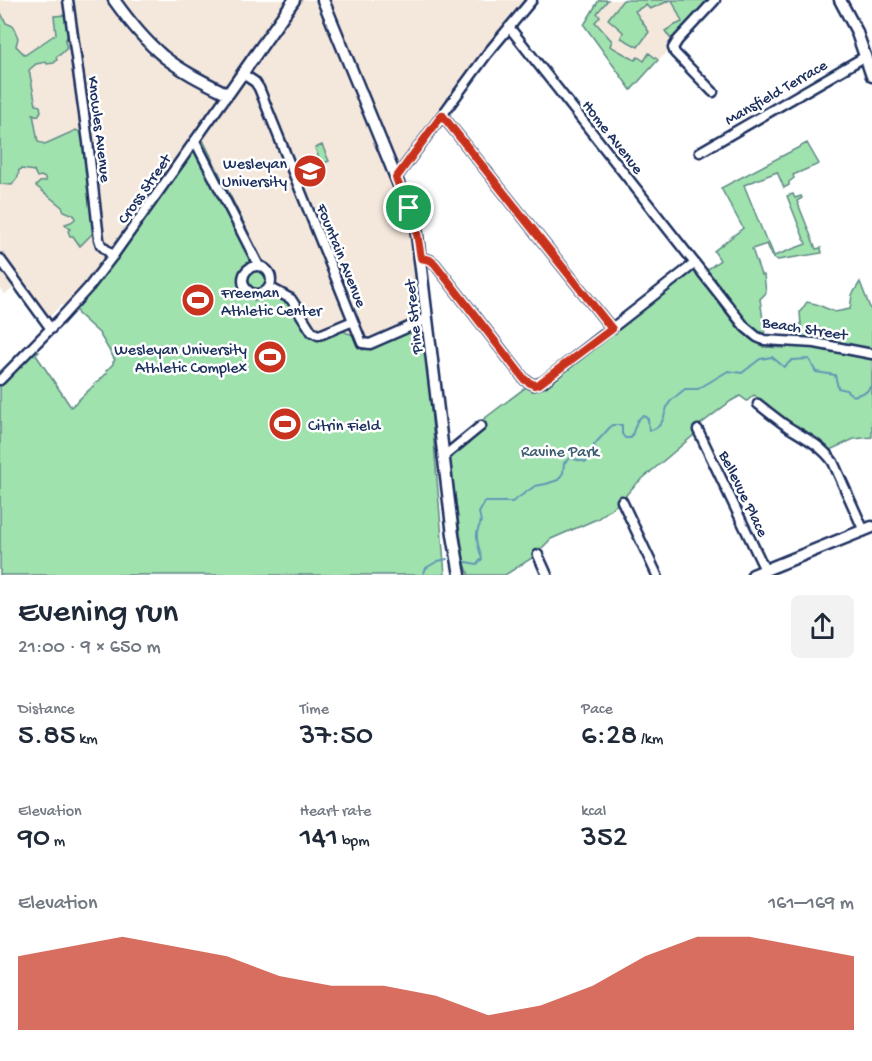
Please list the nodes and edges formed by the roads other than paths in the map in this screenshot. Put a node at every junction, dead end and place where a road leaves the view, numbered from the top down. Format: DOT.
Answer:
graph roads {
  1 [pos="68,0"];
  2 [pos="114,0"];
  3 [pos="294,0"];
  4 [pos="323,0"];
  5 [pos="532,0"];
  6 [pos="715,0"];
  7 [pos="840,0"];
  8 [pos="509,27"];
  9 [pos="866,57"];
  10 [pos="243,74"];
  11 [pos="872,76"];
  12 [pos="713,93"];
  13 [pos="228,94"];
  14 [pos="442,115"];
  15 [pos="195,141"];
  16 [pos="700,152"];
  17 [pos="396,178"];
  18 [pos="113,256"];
  19 [pos="421,258"];
  20 [pos="0,259"];
  21 [pos="694,264"];
  22 [pos="259,266"];
  23 [pos="269,288"];
  24 [pos="428,318"];
  25 [pos="353,321"];
  26 [pos="51,329"];
  27 [pos="612,329"];
  28 [pos="872,354"];
  29 [pos="0,380"];
  30 [pos="758,404"];
  31 [pos="482,426"];
  32 [pos="698,430"];
  33 [pos="443,457"];
  34 [pos="622,501"];
  35 [pos="868,529"];
  36 [pos="538,555"];
  37 [pos="765,570"];
  38 [pos="460,575"];
  39 [pos="547,575"];
  40 [pos="657,575"];
  41 [pos="753,575"];
  1 -- 18 [label="street, Knowles Avenue"];
  2 -- 13 [label="street"];
  3 -- 10 [label="street, Cross Street"];
  4 -- 17 [label="street, Pine Street"];
  5 -- 8 [label="street"];
  6 -- 12 [label="street"];
  7 -- 9 [label="street"];
  8 -- 14 [label="street"];
  8 -- 21 [label="street, Home Avenue"];
  9 -- 11 [label="street"];
  9 -- 16 [label="street, Mansfield Terrace"];
  10 -- 13 [label="street, Cross Street"];
  10 -- 25 [label="street, Fountain Avenue"];
  13 -- 15 [label="street, Cross Street"];
  14 -- 17 [label="street"];
  14 -- 27 [label="street"];
  15 -- 18 [label="street, Cross Street"];
  15 -- 22 [label="street"];
  17 -- 19 [label="street, Pine Street"];
  18 -- 26 [label="street, Cross Street"];
  19 -- 24 [label="street, Pine Street"];
  19 -- 27 [label="street"];
  20 -- 26 [label="street"];
  21 -- 27 [label="street"];
  21 -- 28 [label="street, Beach Street"];
  22 -- 23 [label="street"];
  22 -- 23 [label="street"];
  23 -- 25 [label="street"];
  24 -- 25 [label="street, Fountain Avenue"];
  24 -- 33 [label="street, Pine Street"];
  26 -- 29 [label="street, Cross Street"];
  30 -- 35 [label="street"];
  31 -- 33 [label="street"];
  32 -- 37 [label="street, Bellevue Place"];
  33 -- 38 [label="street, Pine Street"];
  34 -- 40 [label="street"];
  35 -- 37 [label="street"];
  36 -- 39 [label="street"];
  37 -- 41 [label="street"];
}
